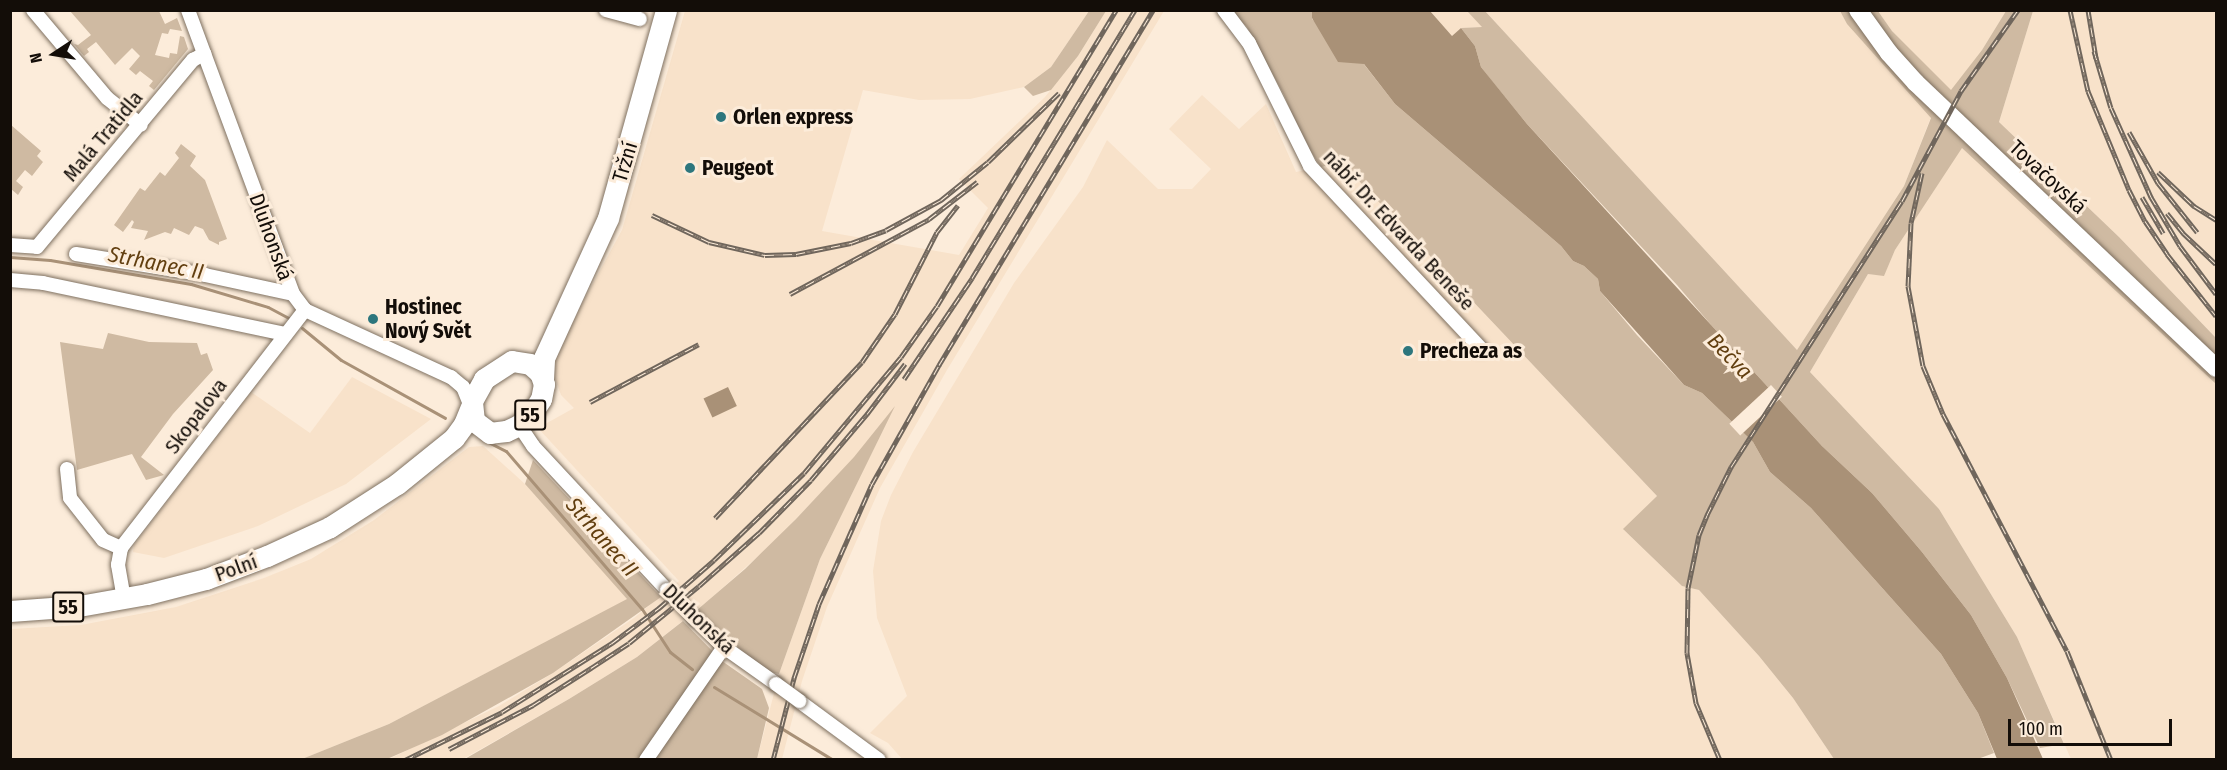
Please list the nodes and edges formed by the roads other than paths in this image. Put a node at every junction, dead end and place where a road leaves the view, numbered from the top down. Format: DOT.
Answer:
graph roads {
  1 [pos="33,10"];
  2 [pos="188,10"];
  3 [pos="606,10"];
  4 [pos="1224,10"];
  5 [pos="1858,10"];
  6 [pos="664,15"];
  7 [pos="640,19"];
  8 [pos="204,54"];
  9 [pos="141,125"];
  10 [pos="10,245"];
  11 [pos="76,254"];
  12 [pos="10,280"];
  13 [pos="292,294"];
  14 [pos="572,296"];
  15 [pos="305,310"];
  16 [pos="286,334"];
  17 [pos="1481,349"];
  18 [pos="512,361"];
  19 [pos="2217,368"];
  20 [pos="451,377"];
  21 [pos="484,379"];
  22 [pos="543,379"];
  23 [pos="471,407"];
  24 [pos="519,425"];
  25 [pos="490,433"];
  26 [pos="435,455"];
  27 [pos="67,469"];
  28 [pos="121,548"];
  29 [pos="124,599"];
  30 [pos="10,611"];
  31 [pos="724,646"];
  32 [pos="646,759"];
  33 [pos="879,759"];
  1 -- 9 [label="street"];
  2 -- 8 [label="street, Dluhonská"];
  3 -- 7 [label="street"];
  4 -- 17 [label="street, nábř. Dr. Edvarda Beneše"];
  5 -- 19 [label="main road, Tovačovská"];
  6 -- 14 [label="main road, Tržní / 55"];
  8 -- 9 [label="street, Malá Tratidla"];
  8 -- 13 [label="street, Dluhonská"];
  9 -- 10 [label="street, Malá Tratidla"];
  11 -- 13 [label="street"];
  12 -- 16 [label="street"];
  13 -- 15 [label="street, Dluhonská"];
  14 -- 18 [label="main road, Tržní / 55"];
  14 -- 22 [label="main road, Tržní / 55"];
  15 -- 16 [label="street, Skopalova"];
  15 -- 20 [label="street, Dluhonská"];
  16 -- 28 [label="street, Skopalova"];
  18 -- 21 [label="main road, 55"];
  18 -- 22 [label="main road, 55"];
  20 -- 21 [label="street, Dluhonská"];
  20 -- 23 [label="street, Dluhonská"];
  21 -- 23 [label="main road, 55"];
  22 -- 24 [label="main road, 55"];
  23 -- 25 [label="main road, Dluhonská / 55"];
  23 -- 26 [label="main road, Polní / 55"];
  24 -- 25 [label="main road, 55"];
  24 -- 31 [label="street, Dluhonská, bridge"];
  25 -- 26 [label="main road, Polní / 55"];
  26 -- 29 [label="main road, Polní / 55"];
  27 -- 28 [label="street"];
  28 -- 29 [label="street"];
  29 -- 30 [label="main road, Polní / 55"];
  31 -- 32 [label="street"];
  31 -- 33 [label="street, Dluhonská, bridge"];
}
